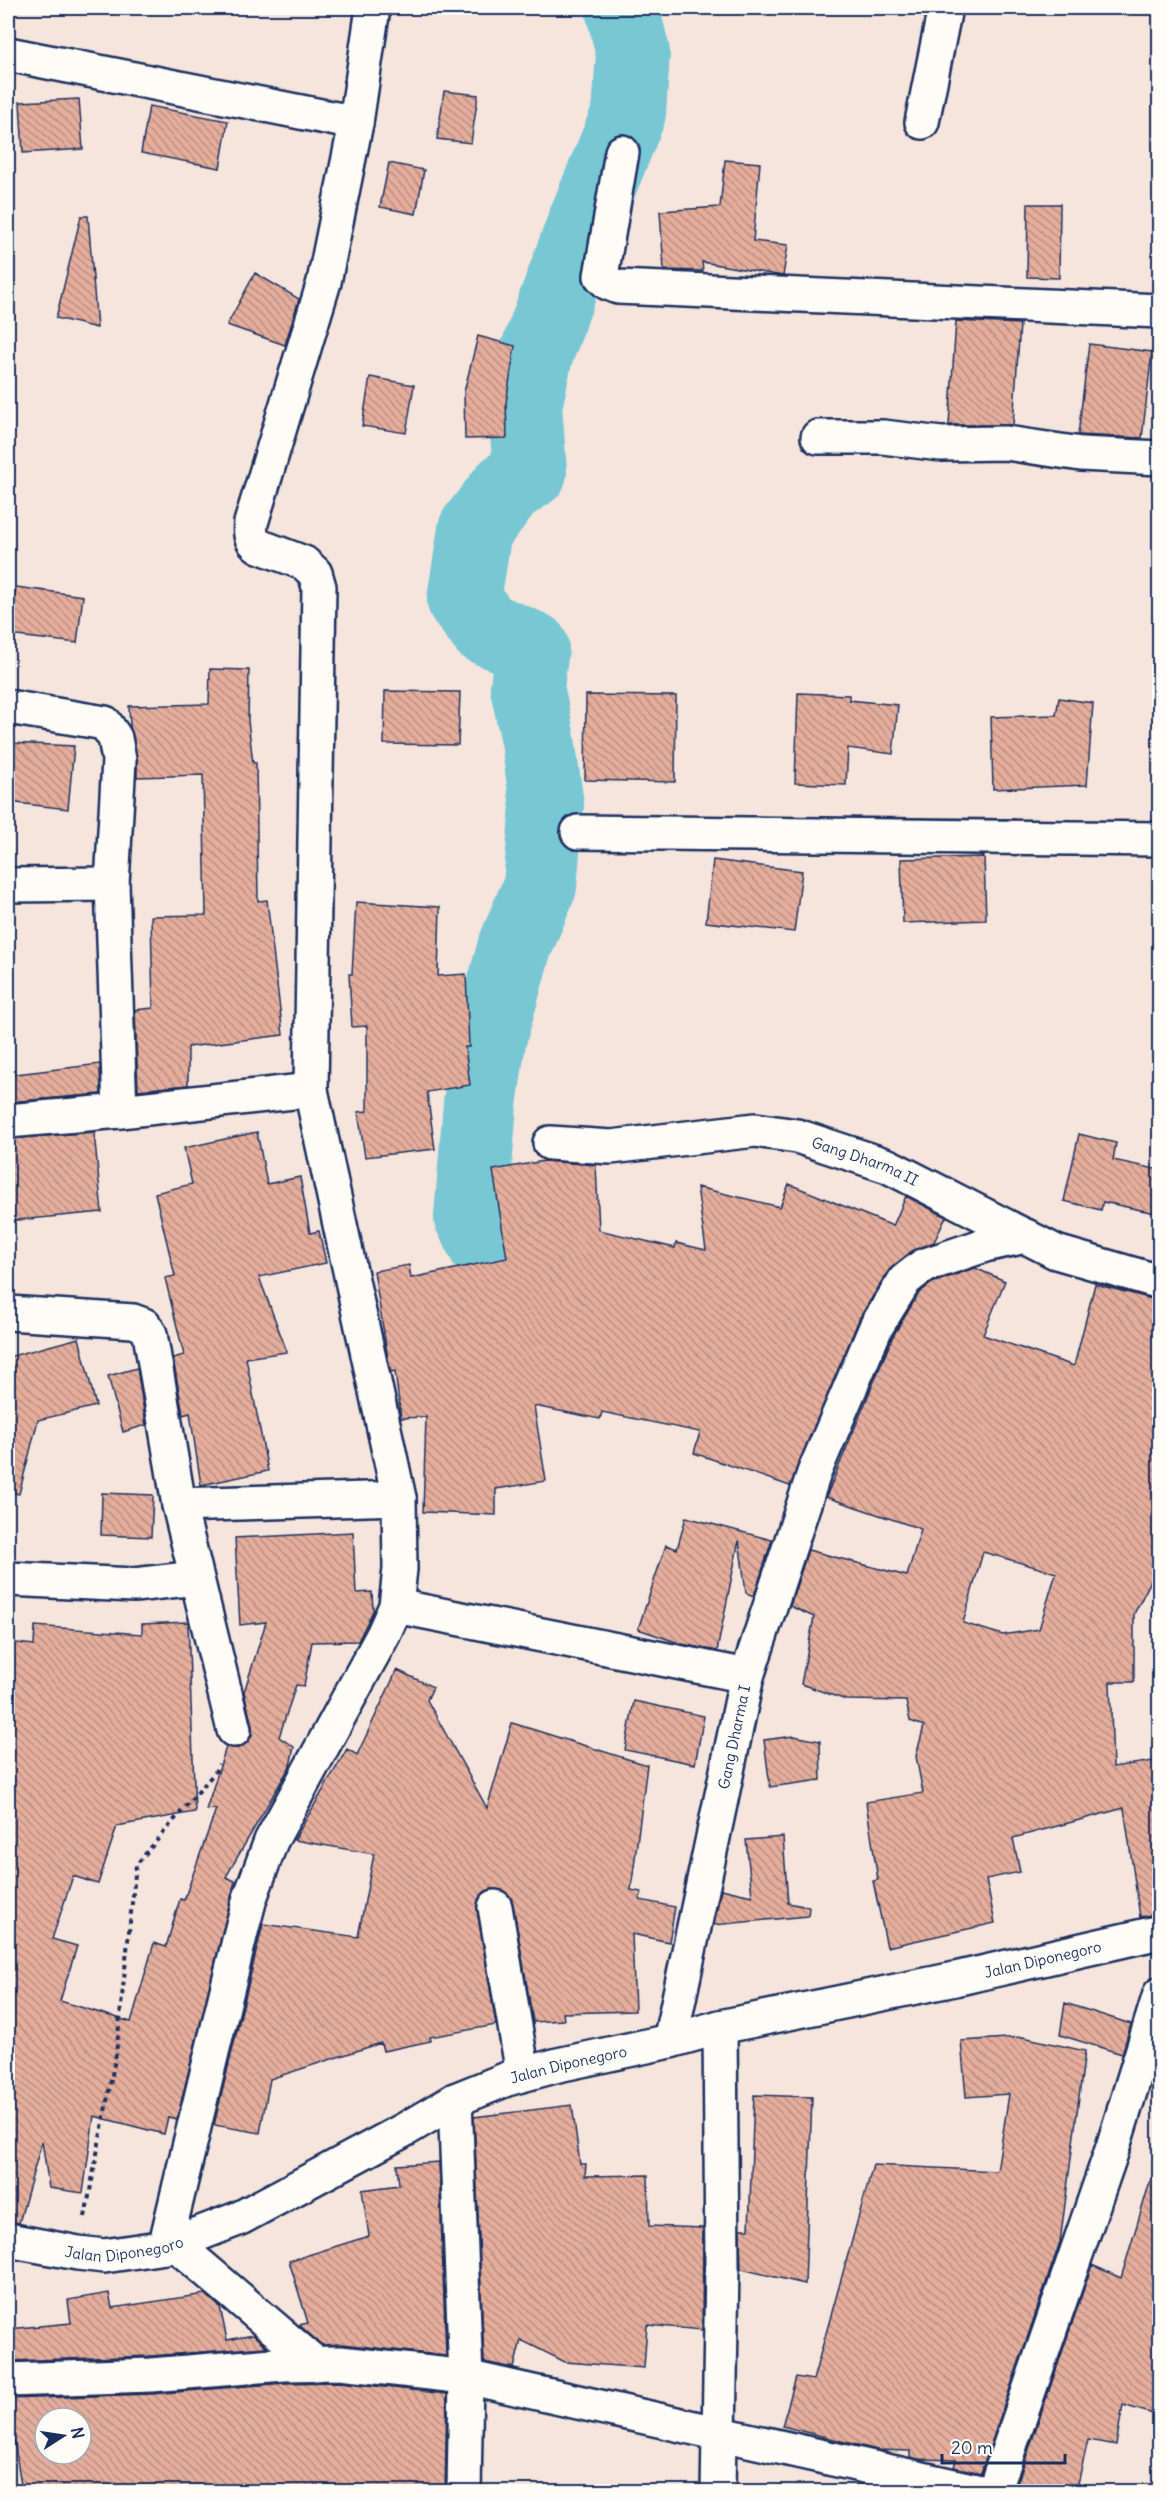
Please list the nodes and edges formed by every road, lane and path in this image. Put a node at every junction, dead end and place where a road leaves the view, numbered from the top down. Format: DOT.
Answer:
graph roads {
  1 [pos="373,8"];
  2 [pos="945,8"];
  3 [pos="8,54"];
  4 [pos="922,122"];
  5 [pos="356,123"];
  6 [pos="622,152"];
  7 [pos="1160,311"];
  8 [pos="818,437"];
  9 [pos="1160,458"];
  10 [pos="8,707"];
  11 [pos="578,832"];
  12 [pos="1160,839"];
  13 [pos="112,884"];
  14 [pos="8,885"];
  15 [pos="311,1090"];
  16 [pos="120,1111"];
  17 [pos="8,1121"];
  18 [pos="550,1143"];
  19 [pos="1026,1236"];
  20 [pos="1160,1282"];
  21 [pos="8,1313"];
  22 [pos="399,1498"];
  23 [pos="179,1505"];
  24 [pos="196,1578"];
  25 [pos="8,1579"];
  26 [pos="396,1606"];
  27 [pos="747,1676"];
  28 [pos="234,1730"];
  29 [pos="495,1907"];
  30 [pos="1160,1932"];
  31 [pos="1160,1995"];
  32 [pos="720,2027"];
  33 [pos="670,2042"];
  34 [pos="523,2074"];
  35 [pos="455,2100"];
  36 [pos="8,2240"];
  37 [pos="175,2243"];
  38 [pos="78,2253"];
  39 [pos="316,2364"];
  40 [pos="466,2378"];
  41 [pos="8,2379"];
  42 [pos="718,2434"];
  43 [pos="464,2492"];
  44 [pos="718,2492"];
  45 [pos="981,2492"];
  46 [pos="994,2492"];
  1 -- 5 [label="street"];
  2 -- 4 [label="street"];
  3 -- 5 [label="street"];
  5 -- 15 [label="street"];
  6 -- 7 [label="street"];
  8 -- 9 [label="street"];
  10 -- 13 [label="street"];
  11 -- 12 [label="street"];
  13 -- 14 [label="street"];
  13 -- 16 [label="street"];
  15 -- 16 [label="street"];
  15 -- 22 [label="street"];
  16 -- 17 [label="street"];
  18 -- 19 [label="street, Gang Dharma II"];
  19 -- 20 [label="street, Gang Dharma II"];
  19 -- 27 [label="street"];
  21 -- 23 [label="street"];
  22 -- 23 [label="street"];
  22 -- 26 [label="street"];
  23 -- 24 [label="street"];
  24 -- 25 [label="street"];
  24 -- 28 [label="street"];
  26 -- 27 [label="street, Gang Dharma I"];
  26 -- 37 [label="street"];
  27 -- 33 [label="street, Gang Dharma I"];
  28 -- 38 [label="path"];
  29 -- 34 [label="street"];
  30 -- 32 [label="street, Jalan Diponegoro"];
  31 -- 46 [label="street"];
  32 -- 33 [label="street, Jalan Diponegoro"];
  32 -- 42 [label="street"];
  33 -- 34 [label="street, Jalan Diponegoro"];
  34 -- 35 [label="street, Jalan Diponegoro"];
  35 -- 37 [label="street, Jalan Diponegoro"];
  35 -- 40 [label="street"];
  36 -- 38 [label="street, Jalan Diponegoro"];
  37 -- 38 [label="street, Jalan Diponegoro"];
  37 -- 39 [label="street"];
  39 -- 40 [label="street"];
  39 -- 41 [label="street"];
  40 -- 42 [label="street"];
  40 -- 43 [label="street"];
  42 -- 44 [label="street"];
  42 -- 45 [label="street"];
}
